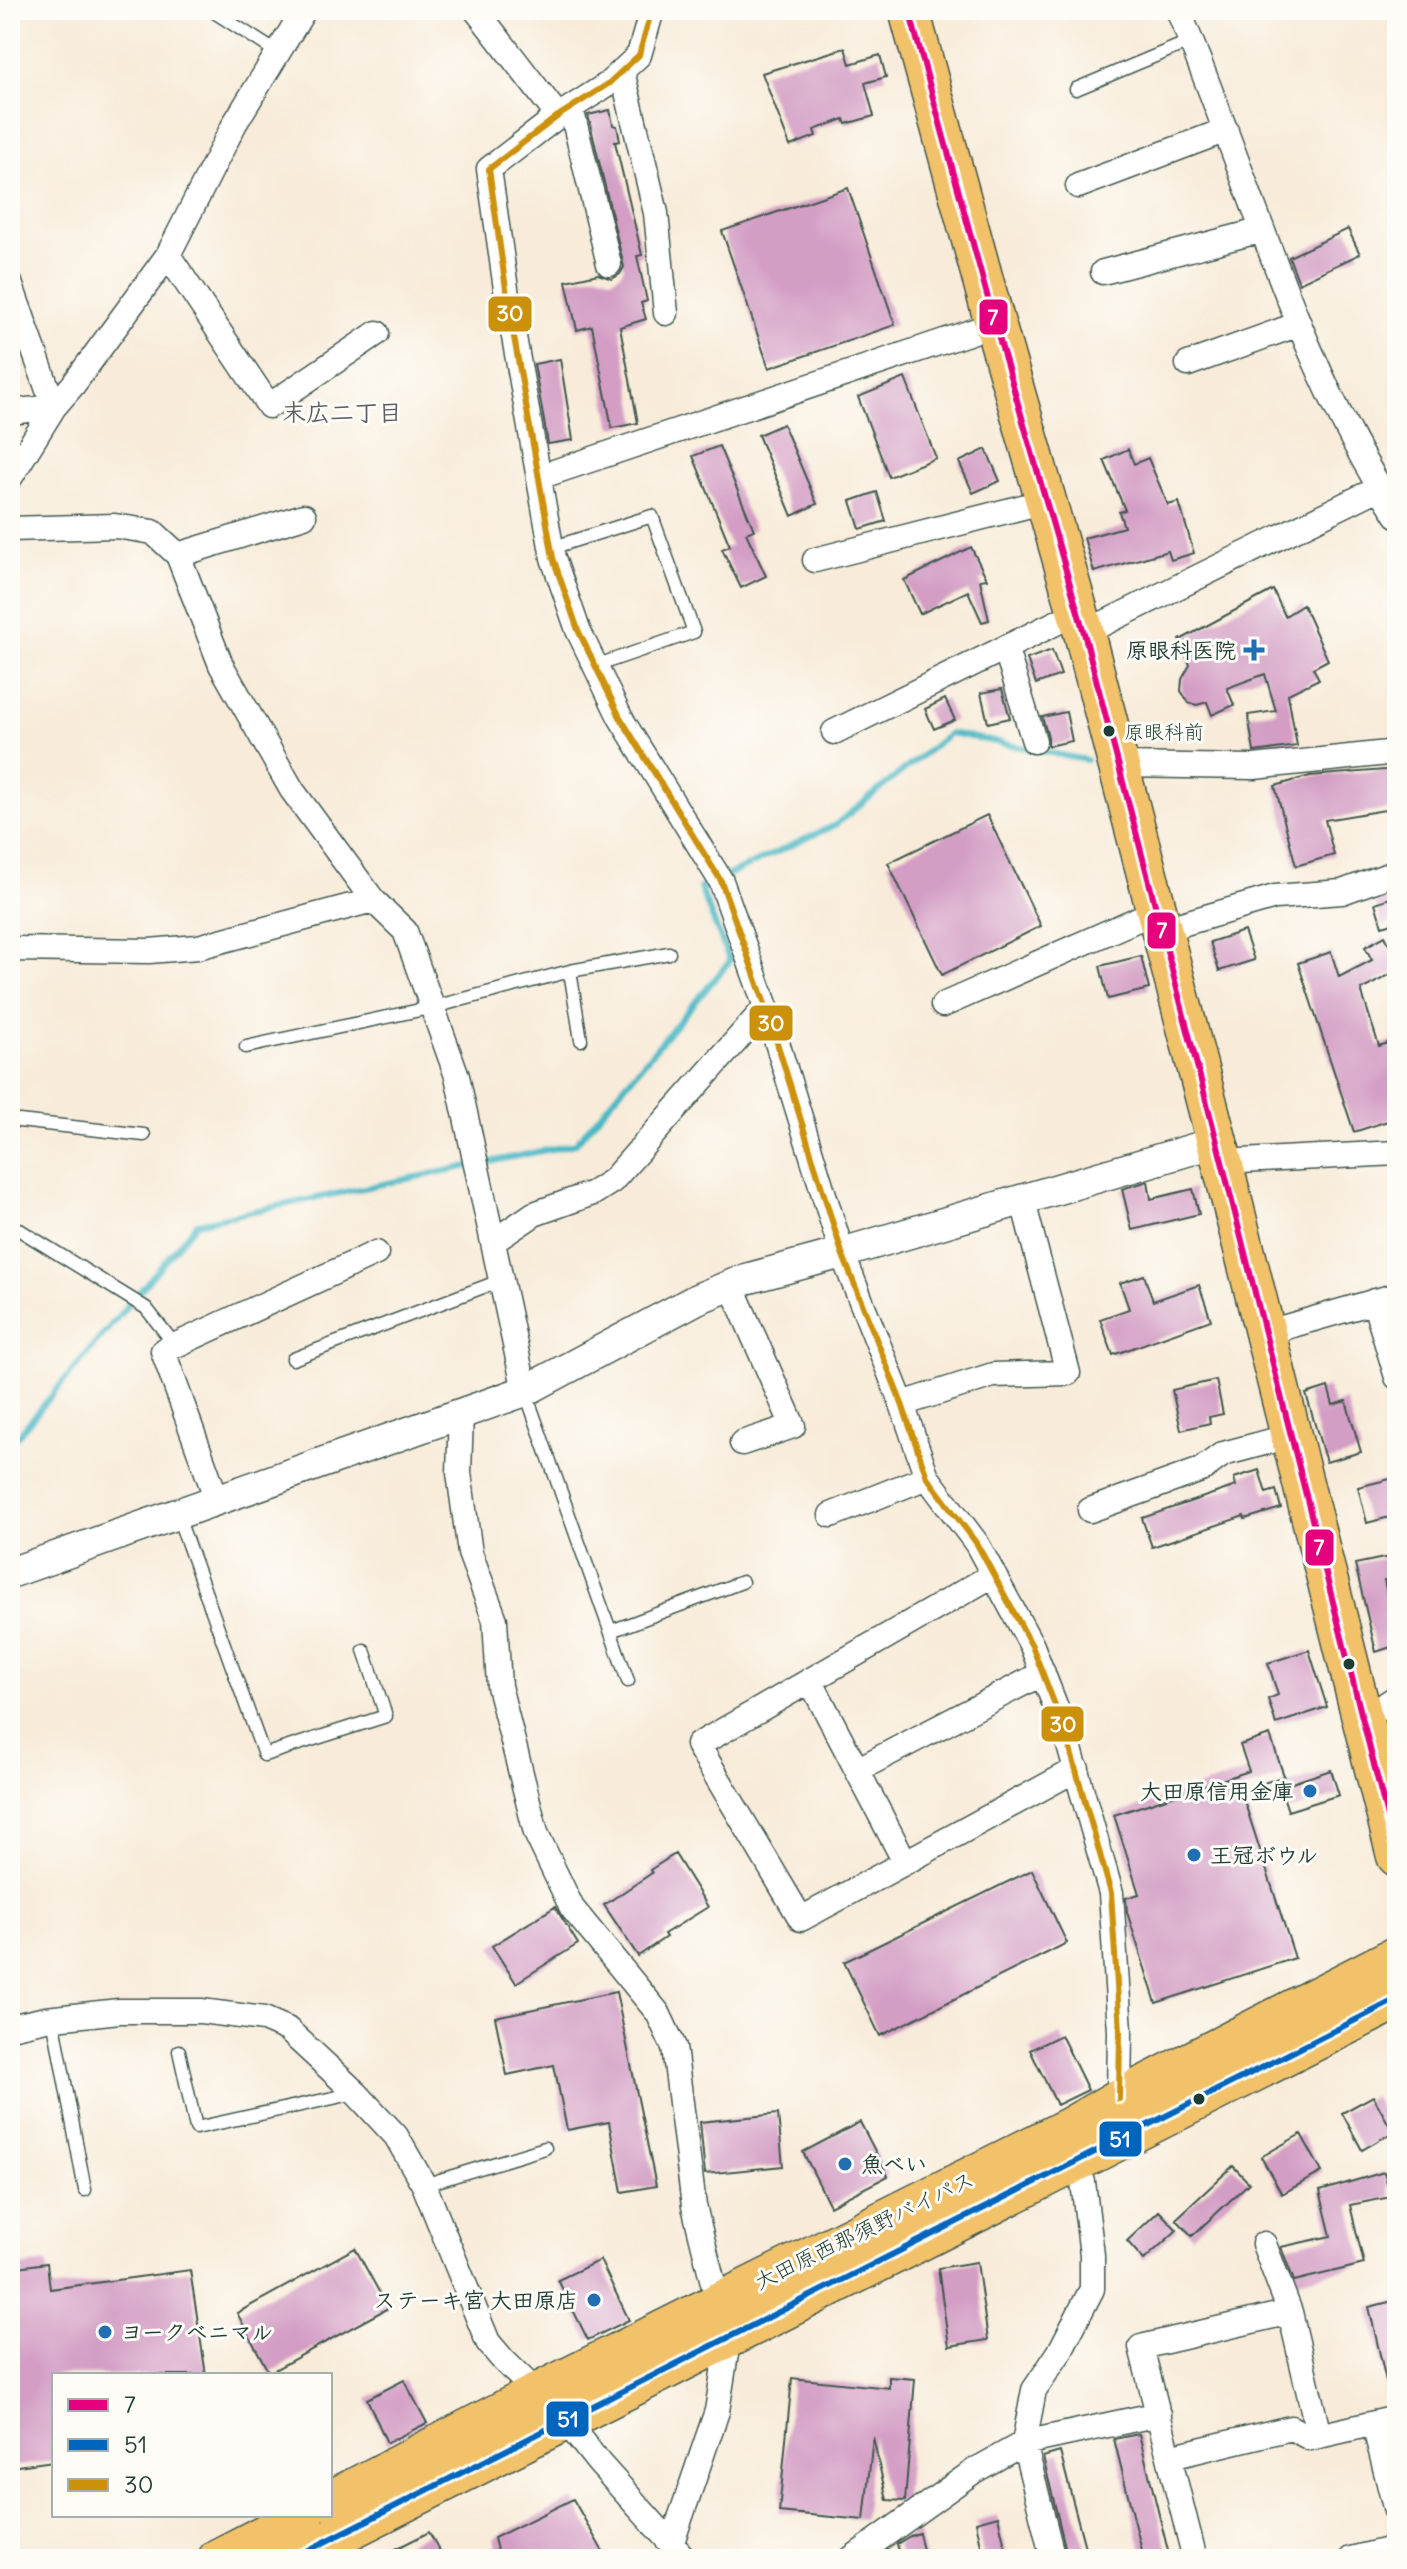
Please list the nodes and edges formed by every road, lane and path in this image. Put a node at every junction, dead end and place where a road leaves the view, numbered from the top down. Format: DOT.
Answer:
graph roads {
  1 [pos="211,10"];
  2 [pos="304,10"];
  3 [pos="476,10"];
  4 [pos="652,10"];
  5 [pos="909,10"];
  6 [pos="1178,10"];
  7 [pos="1191,41"];
  8 [pos="278,53"];
  9 [pos="622,71"];
  10 [pos="1076,89"];
  11 [pos="564,112"];
  12 [pos="1226,130"];
  13 [pos="1078,186"];
  14 [pos="1262,230"];
  15 [pos="168,255"];
  16 [pos="609,264"];
  17 [pos="1103,272"];
  18 [pos="10,283"];
  19 [pos="666,313"];
  20 [pos="995,324"];
  21 [pos="1299,324"];
  22 [pos="377,333"];
  23 [pos="1188,364"];
  24 [pos="54,407"];
  25 [pos="10,412"];
  26 [pos="539,477"];
  27 [pos="10,478"];
  28 [pos="1379,488"];
  29 [pos="1046,501"];
  30 [pos="1397,515"];
  31 [pos="304,516"];
  32 [pos="10,529"];
  33 [pos="551,548"];
  34 [pos="178,555"];
  35 [pos="815,560"];
  36 [pos="1081,623"];
  37 [pos="1006,650"];
  38 [pos="595,666"];
  39 [pos="834,732"];
  40 [pos="1034,741"];
  41 [pos="1397,752"];
  42 [pos="1118,765"];
  43 [pos="1397,872"];
  44 [pos="373,900"];
  45 [pos="1158,920"];
  46 [pos="10,949"];
  47 [pos="669,953"];
  48 [pos="570,971"];
  49 [pos="943,1005"];
  50 [pos="434,1007"];
  51 [pos="766,1007"];
  52 [pos="581,1040"];
  53 [pos="246,1047"];
  54 [pos="10,1120"];
  55 [pos="144,1135"];
  56 [pos="1219,1152"];
  57 [pos="1397,1153"];
  58 [pos="1022,1198"];
  59 [pos="10,1224"];
  60 [pos="494,1241"];
  61 [pos="376,1253"];
  62 [pos="842,1253"];
  63 [pos="502,1280"];
  64 [pos="731,1285"];
  65 [pos="1386,1298"];
  66 [pos="1265,1333"];
  67 [pos="175,1345"];
  68 [pos="293,1359"];
  69 [pos="1397,1377"];
  70 [pos="525,1391"];
  71 [pos="902,1404"];
  72 [pos="461,1413"];
  73 [pos="1290,1436"];
  74 [pos="742,1443"];
  75 [pos="927,1477"];
  76 [pos="217,1500"];
  77 [pos="1090,1510"];
  78 [pos="177,1514"];
  79 [pos="831,1515"];
  80 [pos="10,1573"];
  81 [pos="993,1575"];
  82 [pos="742,1582"];
  83 [pos="611,1631"];
  84 [pos="364,1650"];
  85 [pos="1043,1673"];
  86 [pos="810,1680"];
  87 [pos="628,1681"];
  88 [pos="1397,1697"];
  89 [pos="1362,1720"];
  90 [pos="1077,1769"];
  91 [pos="857,1770"];
  92 [pos="1397,1856"];
  93 [pos="905,1862"];
  94 [pos="1397,1956"];
  95 [pos="1397,1999"];
  96 [pos="53,2018"];
  97 [pos="10,2027"];
  98 [pos="179,2051"];
  99 [pos="356,2093"];
  100 [pos="1119,2099"];
  101 [pos="545,2148"];
  102 [pos="1073,2161"];
  103 [pos="424,2185"];
  104 [pos="85,2190"];
  105 [pos="1264,2244"];
  106 [pos="1290,2312"];
  107 [pos="723,2319"];
  108 [pos="551,2406"];
  109 [pos="1159,2414"];
  110 [pos="1385,2421"];
  111 [pos="1319,2436"];
  112 [pos="1024,2443"];
  113 [pos="1170,2457"];
  114 [pos="332,2500"];
  115 [pos="1397,2515"];
  116 [pos="299,2517"];
  117 [pos="1397,2548"];
  118 [pos="679,2550"];
  119 [pos="218,2559"];
  120 [pos="291,2559"];
  121 [pos="851,2559"];
  122 [pos="1053,2559"];
  123 [pos="1195,2559"];
  124 [pos="1351,2559"];
  1 -- 8 [label="lane"];
  2 -- 8 [label="street"];
  3 -- 11 [label="street"];
  4 -- 9 [label="street"];
  5 -- 20 [label="highway"];
  6 -- 7 [label="street"];
  7 -- 10 [label="lane"];
  7 -- 12 [label="street"];
  8 -- 15 [label="street"];
  9 -- 11 [label="street"];
  9 -- 19 [label="street"];
  11 -- 16 [label="street"];
  11 -- 26 [label="street"];
  12 -- 13 [label="street"];
  12 -- 14 [label="street"];
  14 -- 17 [label="street"];
  14 -- 21 [label="street"];
  15 -- 22 [label="street"];
  15 -- 24 [label="street"];
  18 -- 24 [label="street"];
  20 -- 26 [label="street"];
  20 -- 29 [label="highway"];
  21 -- 23 [label="street"];
  21 -- 28 [label="street"];
  24 -- 25 [label="street"];
  24 -- 27 [label="street"];
  26 -- 33 [label="street"];
  28 -- 30 [label="street"];
  28 -- 36 [label="street"];
  29 -- 35 [label="street"];
  29 -- 36 [label="highway"];
  31 -- 34 [label="street"];
  32 -- 34 [label="street"];
  33 -- 38 [label="street"];
  33 -- 38 [label="lane"];
  34 -- 44 [label="street"];
  36 -- 37 [label="street"];
  36 -- 42 [label="highway"];
  37 -- 39 [label="street"];
  37 -- 40 [label="street"];
  38 -- 51 [label="street"];
  41 -- 42 [label="street"];
  42 -- 45 [label="highway"];
  43 -- 45 [label="street"];
  44 -- 46 [label="street"];
  44 -- 50 [label="street"];
  45 -- 49 [label="street"];
  45 -- 56 [label="highway"];
  47 -- 48 [label="lane"];
  48 -- 50 [label="lane"];
  48 -- 52 [label="lane"];
  50 -- 53 [label="lane"];
  50 -- 60 [label="street"];
  51 -- 60 [label="street"];
  51 -- 62 [label="street"];
  54 -- 55 [label="lane"];
  56 -- 57 [label="street"];
  56 -- 58 [label="street"];
  56 -- 66 [label="highway"];
  58 -- 62 [label="street"];
  58 -- 71 [label="street"];
  59 -- 67 [label="lane"];
  60 -- 63 [label="street"];
  61 -- 67 [label="street"];
  62 -- 64 [label="street"];
  62 -- 71 [label="street"];
  63 -- 68 [label="lane"];
  63 -- 70 [label="street"];
  64 -- 70 [label="street"];
  64 -- 74 [label="street"];
  65 -- 66 [label="street"];
  65 -- 69 [label="street"];
  66 -- 73 [label="highway"];
  67 -- 76 [label="street"];
  70 -- 72 [label="street"];
  70 -- 83 [label="lane"];
  71 -- 75 [label="street"];
  72 -- 76 [label="street"];
  72 -- 107 [label="street"];
  73 -- 77 [label="street"];
  73 -- 89 [label="highway"];
  75 -- 79 [label="street"];
  75 -- 81 [label="street"];
  76 -- 78 [label="street"];
  78 -- 80 [label="street"];
  78 -- 84 [label="lane"];
  81 -- 85 [label="street"];
  81 -- 86 [label="street"];
  82 -- 83 [label="lane"];
  83 -- 87 [label="lane"];
  85 -- 90 [label="street"];
  85 -- 91 [label="street"];
  86 -- 91 [label="street"];
  86 -- 93 [label="street"];
  88 -- 89 [label="street"];
  89 -- 92 [label="highway"];
  90 -- 93 [label="street"];
  90 -- 100 [label="street"];
  91 -- 93 [label="street"];
  94 -- 100 [label="highway, 大田原西那須野バイパス"];
  95 -- 102 [label="highway, 大田原西那須野バイパス"];
  96 -- 97 [label="street"];
  96 -- 99 [label="street"];
  96 -- 104 [label="lane"];
  98 -- 99 [label="lane"];
  99 -- 103 [label="street"];
  100 -- 107 [label="highway, 大田原西那須野バイパス"];
  101 -- 103 [label="lane"];
  102 -- 107 [label="highway, 大田原西那須野バイパス"];
  102 -- 112 [label="street"];
  103 -- 108 [label="street"];
  105 -- 106 [label="street"];
  106 -- 109 [label="street"];
  106 -- 111 [label="street"];
  107 -- 108 [label="highway, 大田原西那須野バイパス"];
  107 -- 118 [label="street"];
  108 -- 114 [label="highway, 大田原西那須野バイパス"];
  108 -- 118 [label="street"];
  108 -- 120 [label="highway, 大田原西那須野バイパス"];
  109 -- 112 [label="street"];
  109 -- 113 [label="street"];
  110 -- 111 [label="street"];
  110 -- 115 [label="street"];
  111 -- 113 [label="street"];
  112 -- 121 [label="street"];
  112 -- 122 [label="street"];
  113 -- 123 [label="street"];
  116 -- 119 [label="highway"];
  117 -- 124 [label="street"];
}
